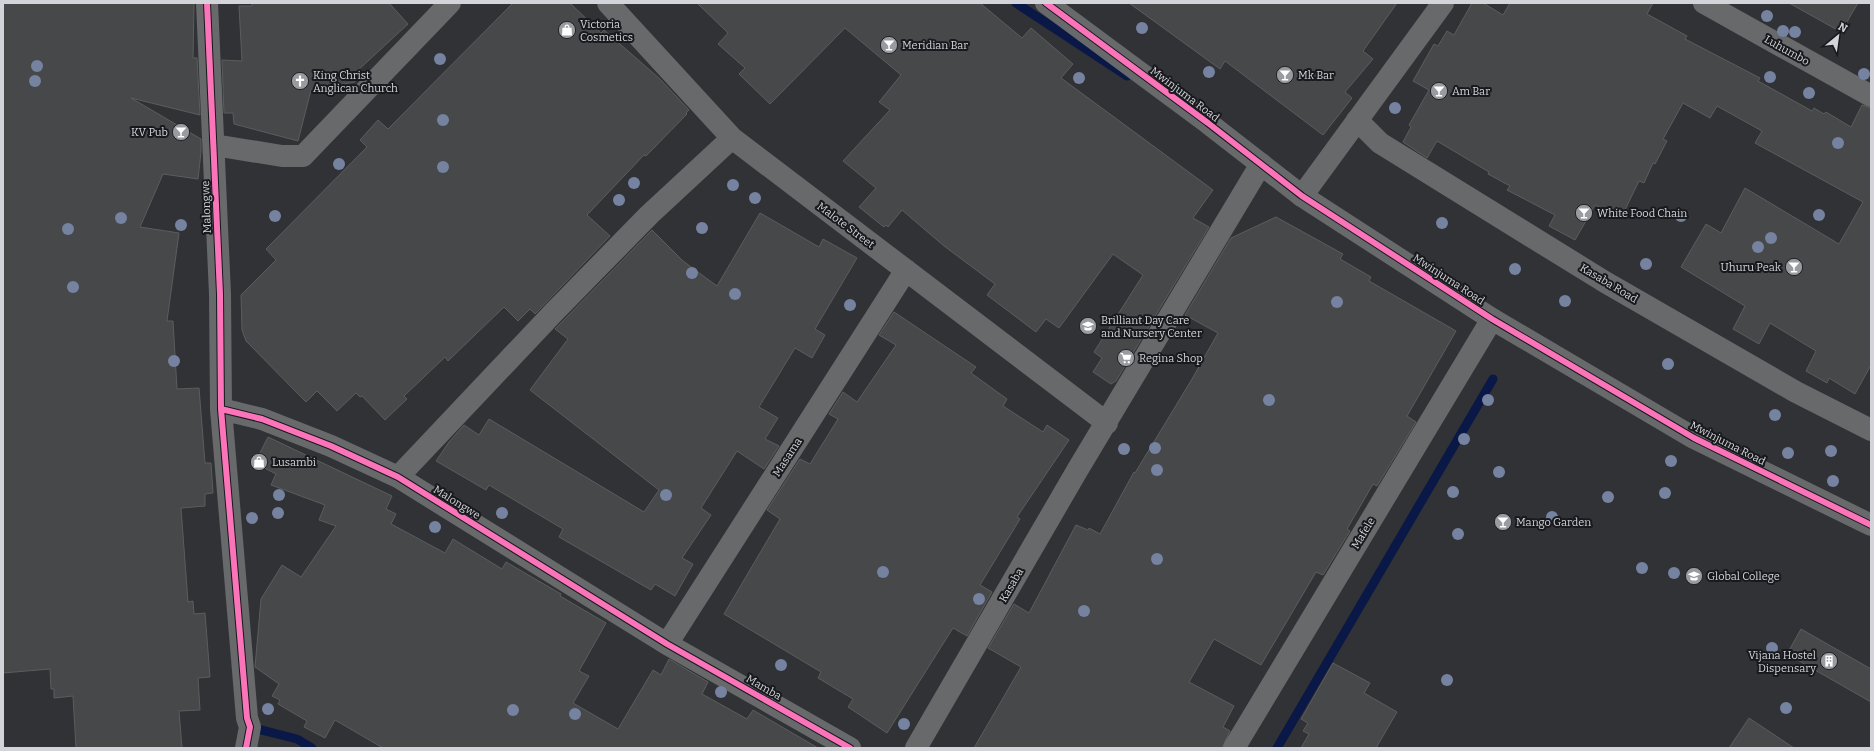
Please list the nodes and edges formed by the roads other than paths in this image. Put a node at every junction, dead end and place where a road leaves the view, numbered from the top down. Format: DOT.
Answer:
graph roads {
  1 [pos="206,3"];
  2 [pos="450,3"];
  3 [pos="608,3"];
  4 [pos="1443,3"];
  5 [pos="1704,3"];
  6 [pos="1056,6"];
  7 [pos="1871,96"];
  8 [pos="1357,120"];
  9 [pos="732,138"];
  10 [pos="214,145"];
  11 [pos="1261,164"];
  12 [pos="1302,196"];
  13 [pos="906,270"];
  14 [pos="1492,319"];
  15 [pos="221,409"];
  16 [pos="1107,423"];
  17 [pos="1871,430"];
  18 [pos="398,477"];
  19 [pos="1871,525"];
  20 [pos="667,644"];
  21 [pos="246,748"];
  22 [pos="850,748"];
  23 [pos="916,748"];
  24 [pos="1234,748"];
  1 -- 10 [label="street, Malongwe"];
  2 -- 10 [label="street"];
  3 -- 9 [label="street, Malote Street"];
  4 -- 8 [label="street"];
  5 -- 7 [label="street, Luhumbo"];
  6 -- 11 [label="street, Mwinjuma Road"];
  8 -- 12 [label="street"];
  8 -- 17 [label="street, Kasaba Road"];
  9 -- 13 [label="street, Malote Street"];
  9 -- 18 [label="street"];
  10 -- 15 [label="street, Malongwe"];
  11 -- 12 [label="street, Mwinjuma Road"];
  11 -- 16 [label="street, Kasaba"];
  12 -- 14 [label="street, Mwinjuma Road"];
  13 -- 16 [label="street, Malote Street"];
  13 -- 20 [label="street, Masama"];
  14 -- 19 [label="street, Mwinjuma Road"];
  14 -- 24 [label="street, Mafele"];
  15 -- 18 [label="street, Malongwe"];
  15 -- 21 [label="street, Malongwe"];
  16 -- 23 [label="street, Kasaba"];
  18 -- 20 [label="street, Malongwe"];
  20 -- 22 [label="street, Mamba"];
}
